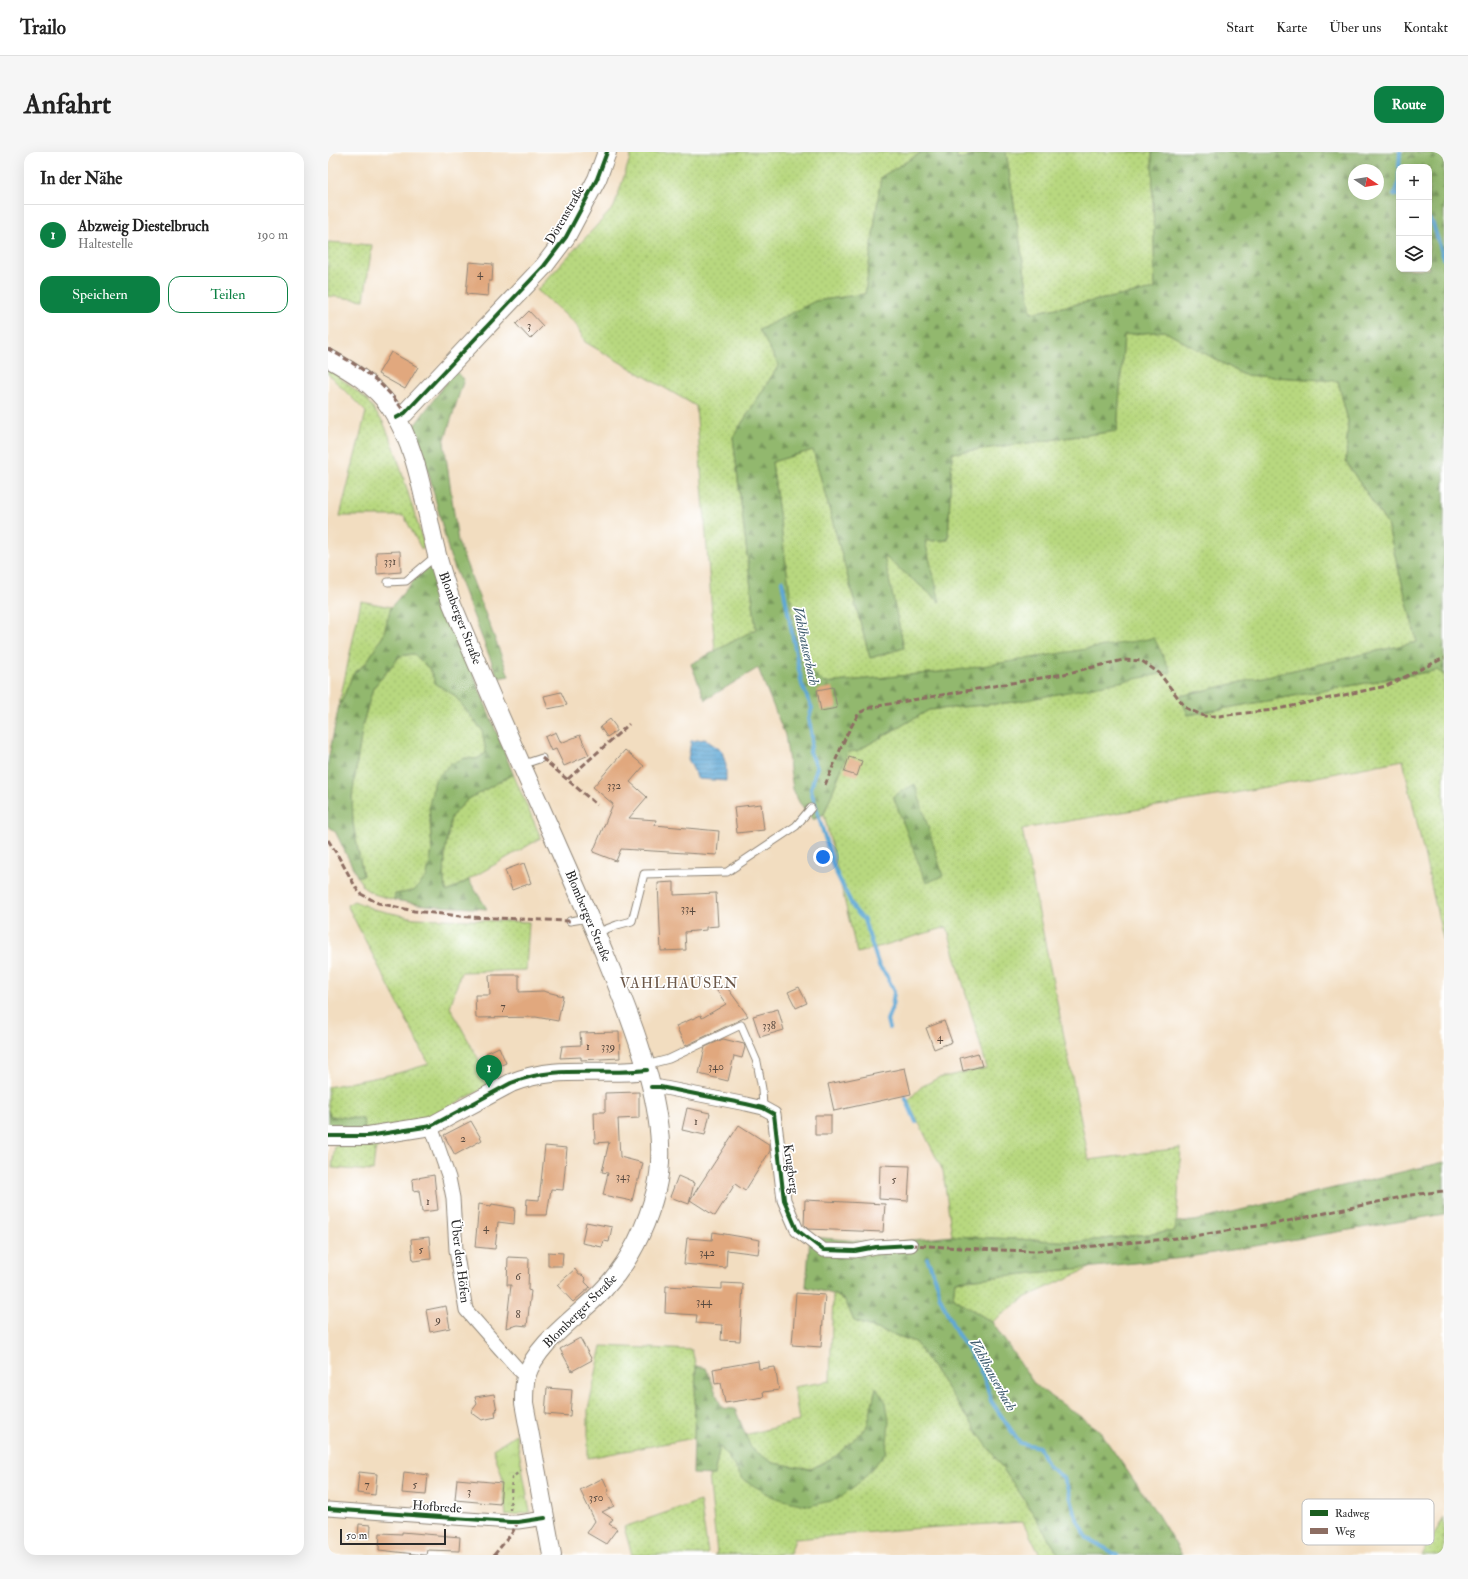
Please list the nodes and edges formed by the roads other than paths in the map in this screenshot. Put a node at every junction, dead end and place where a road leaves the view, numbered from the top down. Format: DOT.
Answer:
graph roads {
  1 [pos="607,152"];
  2 [pos="328,358"];
  3 [pos="396,418"];
  4 [pos="437,555"];
  5 [pos="388,582"];
  6 [pos="542,758"];
  7 [pos="522,767"];
  8 [pos="811,808"];
  9 [pos="570,921"];
  10 [pos="593,926"];
  11 [pos="648,1074"];
  12 [pos="763,1108"];
  13 [pos="431,1126"];
  14 [pos="328,1136"];
  15 [pos="911,1245"];
  16 [pos="527,1376"];
  17 [pos="328,1509"];
  18 [pos="545,1518"];
  19 [pos="552,1555"];
  1 -- 3 [label="main road, Dörenstraße"];
  2 -- 3 [label="main road, Blomberger Straße"];
  3 -- 4 [label="main road, Blomberger Straße"];
  4 -- 5 [label="lane"];
  4 -- 7 [label="main road, Blomberger Straße"];
  6 -- 7 [label="lane"];
  7 -- 10 [label="main road, Blomberger Straße"];
  8 -- 10 [label="lane"];
  9 -- 10 [label="lane"];
  10 -- 11 [label="main road, Blomberger Straße"];
  11 -- 12 [label="street"];
  11 -- 12 [label="lane"];
  11 -- 13 [label="main road"];
  11 -- 16 [label="main road, Blomberger Straße"];
  12 -- 15 [label="street, Krugberg"];
  13 -- 14 [label="main road"];
  13 -- 16 [label="street, Über den Höfen"];
  16 -- 18 [label="main road, Blomberger Straße"];
  17 -- 18 [label="street, Hofbrede"];
  18 -- 19 [label="main road, Blomberger Straße"];
}
